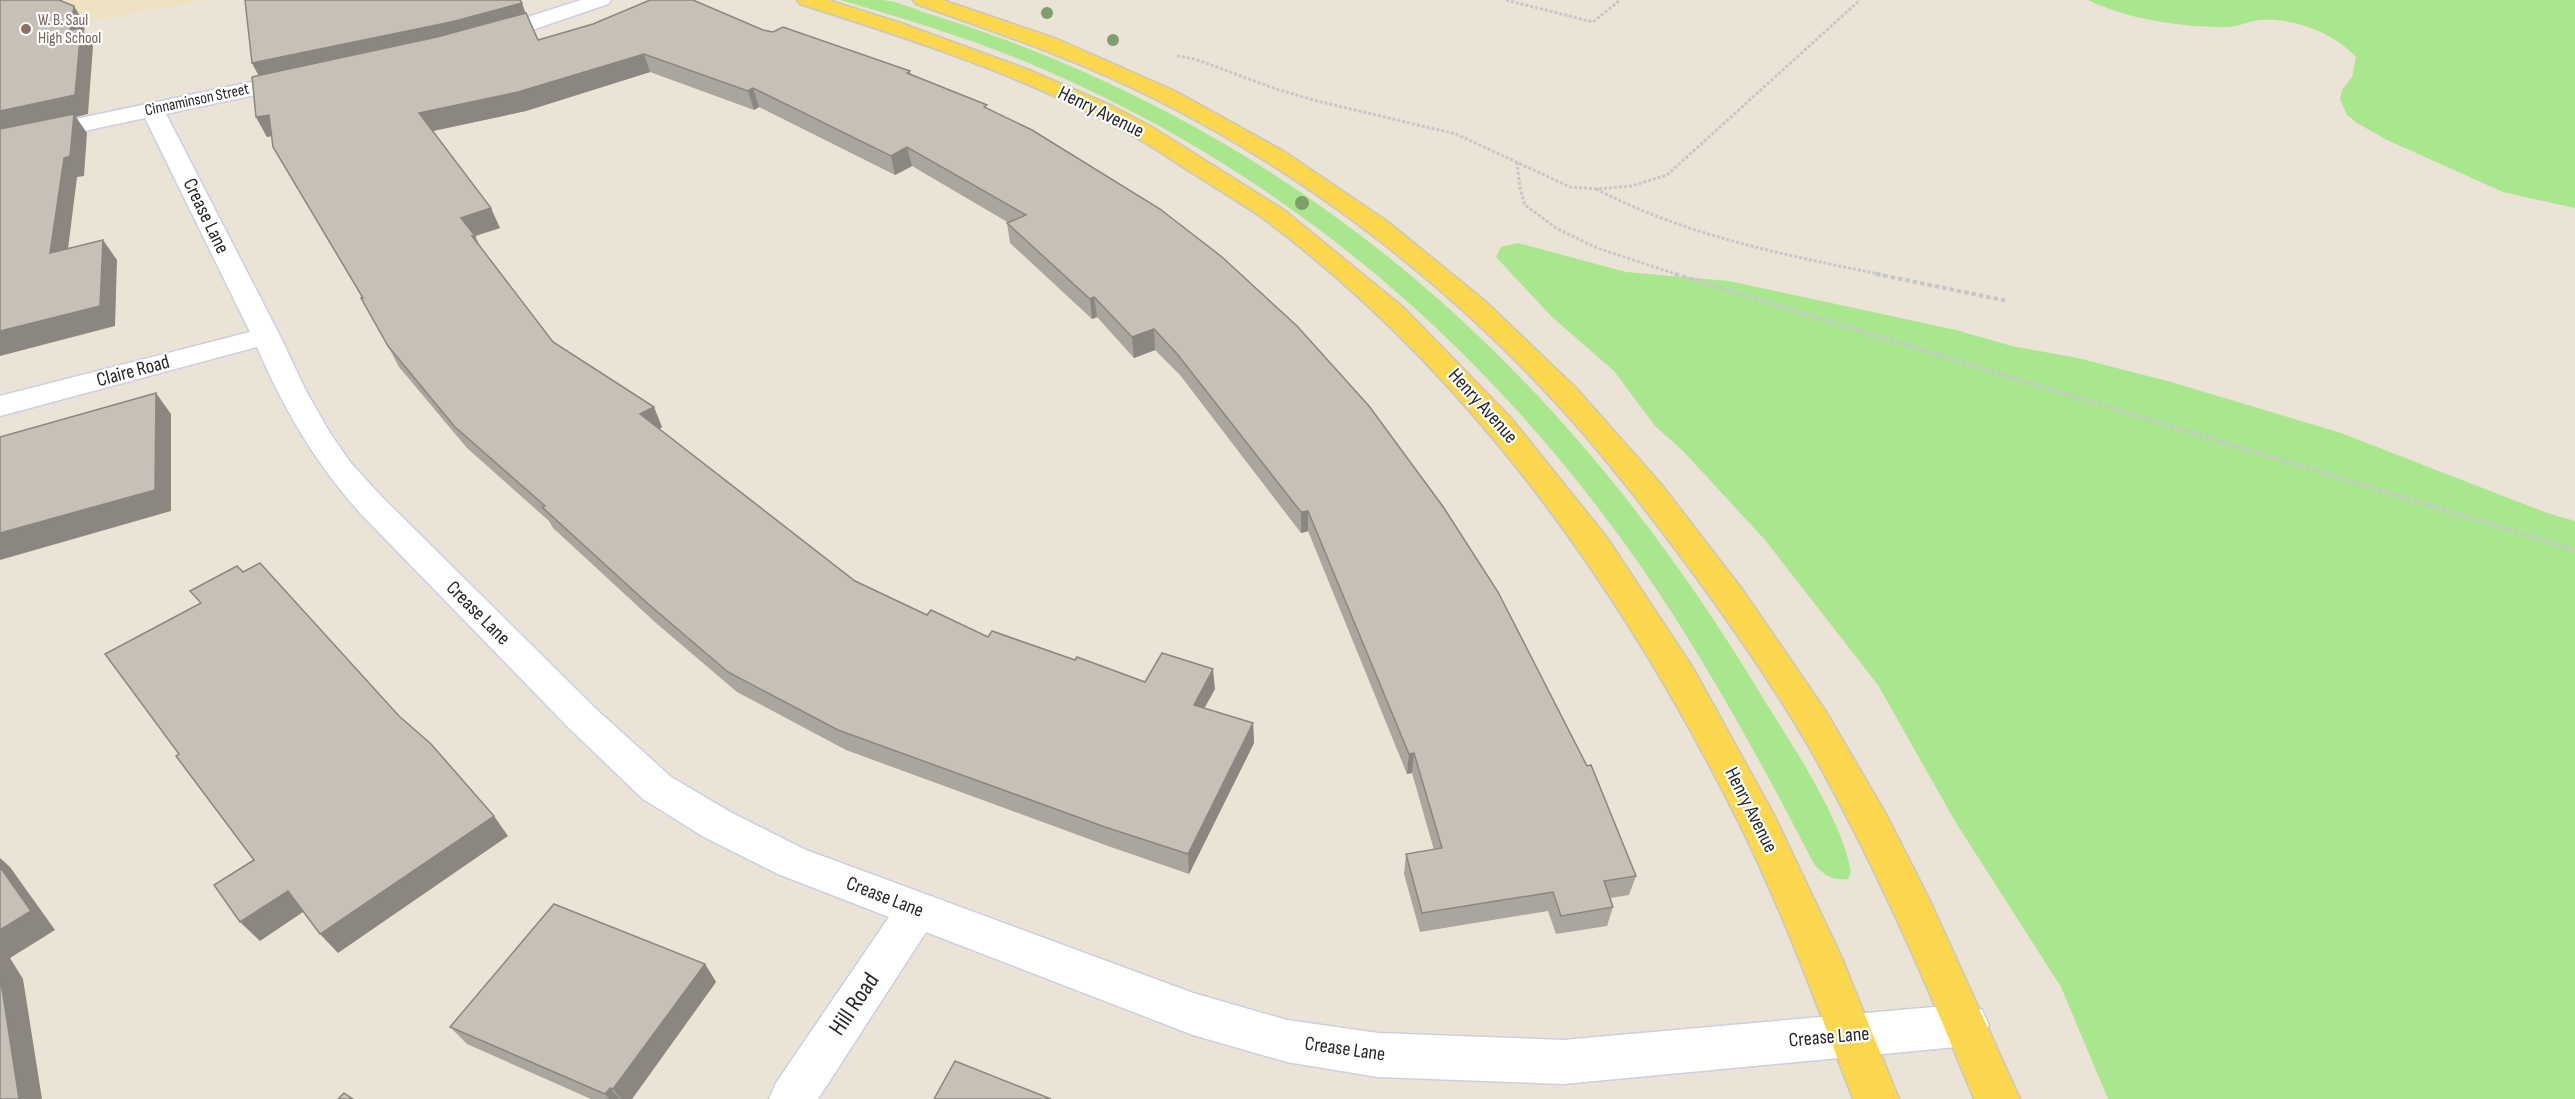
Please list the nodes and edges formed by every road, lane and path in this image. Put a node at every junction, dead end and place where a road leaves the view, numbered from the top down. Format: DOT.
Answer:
graph roads {
  1 [pos="601,0"];
  2 [pos="807,0"];
  3 [pos="923,0"];
  4 [pos="1506,0"];
  5 [pos="1620,0"];
  6 [pos="1860,0"];
  7 [pos="471,41"];
  8 [pos="1113,70"];
  9 [pos="320,74"];
  10 [pos="152,109"];
  11 [pos="0,142"];
  12 [pos="1517,162"];
  13 [pos="1596,189"];
  14 [pos="2008,301"];
  15 [pos="266,336"];
  16 [pos="0,406"];
  17 [pos="2575,550"];
  18 [pos="917,910"];
  19 [pos="1966,1025"];
  20 [pos="1852,1035"];
  21 [pos="792,1099"];
  22 [pos="1876,1099"];
  23 [pos="1997,1099"];
  1 -- 7 [label="street"];
  2 -- 20 [label="main road, Henry Avenue"];
  3 -- 8 [label="main road, Henry Avenue"];
  4 -- 5 [label="path"];
  6 -- 13 [label="path"];
  8 -- 12 [label="path"];
  8 -- 19 [label="main road, Henry Avenue"];
  9 -- 10 [label="street, Cinnaminson Street"];
  10 -- 11 [label="street, Cinnaminson Street"];
  10 -- 15 [label="street, Crease Lane"];
  12 -- 13 [label="path"];
  12 -- 17 [label="path"];
  13 -- 14 [label="path"];
  15 -- 16 [label="street, Claire Road"];
  15 -- 18 [label="street, Crease Lane"];
  18 -- 20 [label="street, Crease Lane"];
  18 -- 21 [label="street, Hill Road"];
  19 -- 20 [label="street, Crease Lane"];
  19 -- 23 [label="main road, Henry Avenue"];
  20 -- 22 [label="main road, Henry Avenue"];
}
